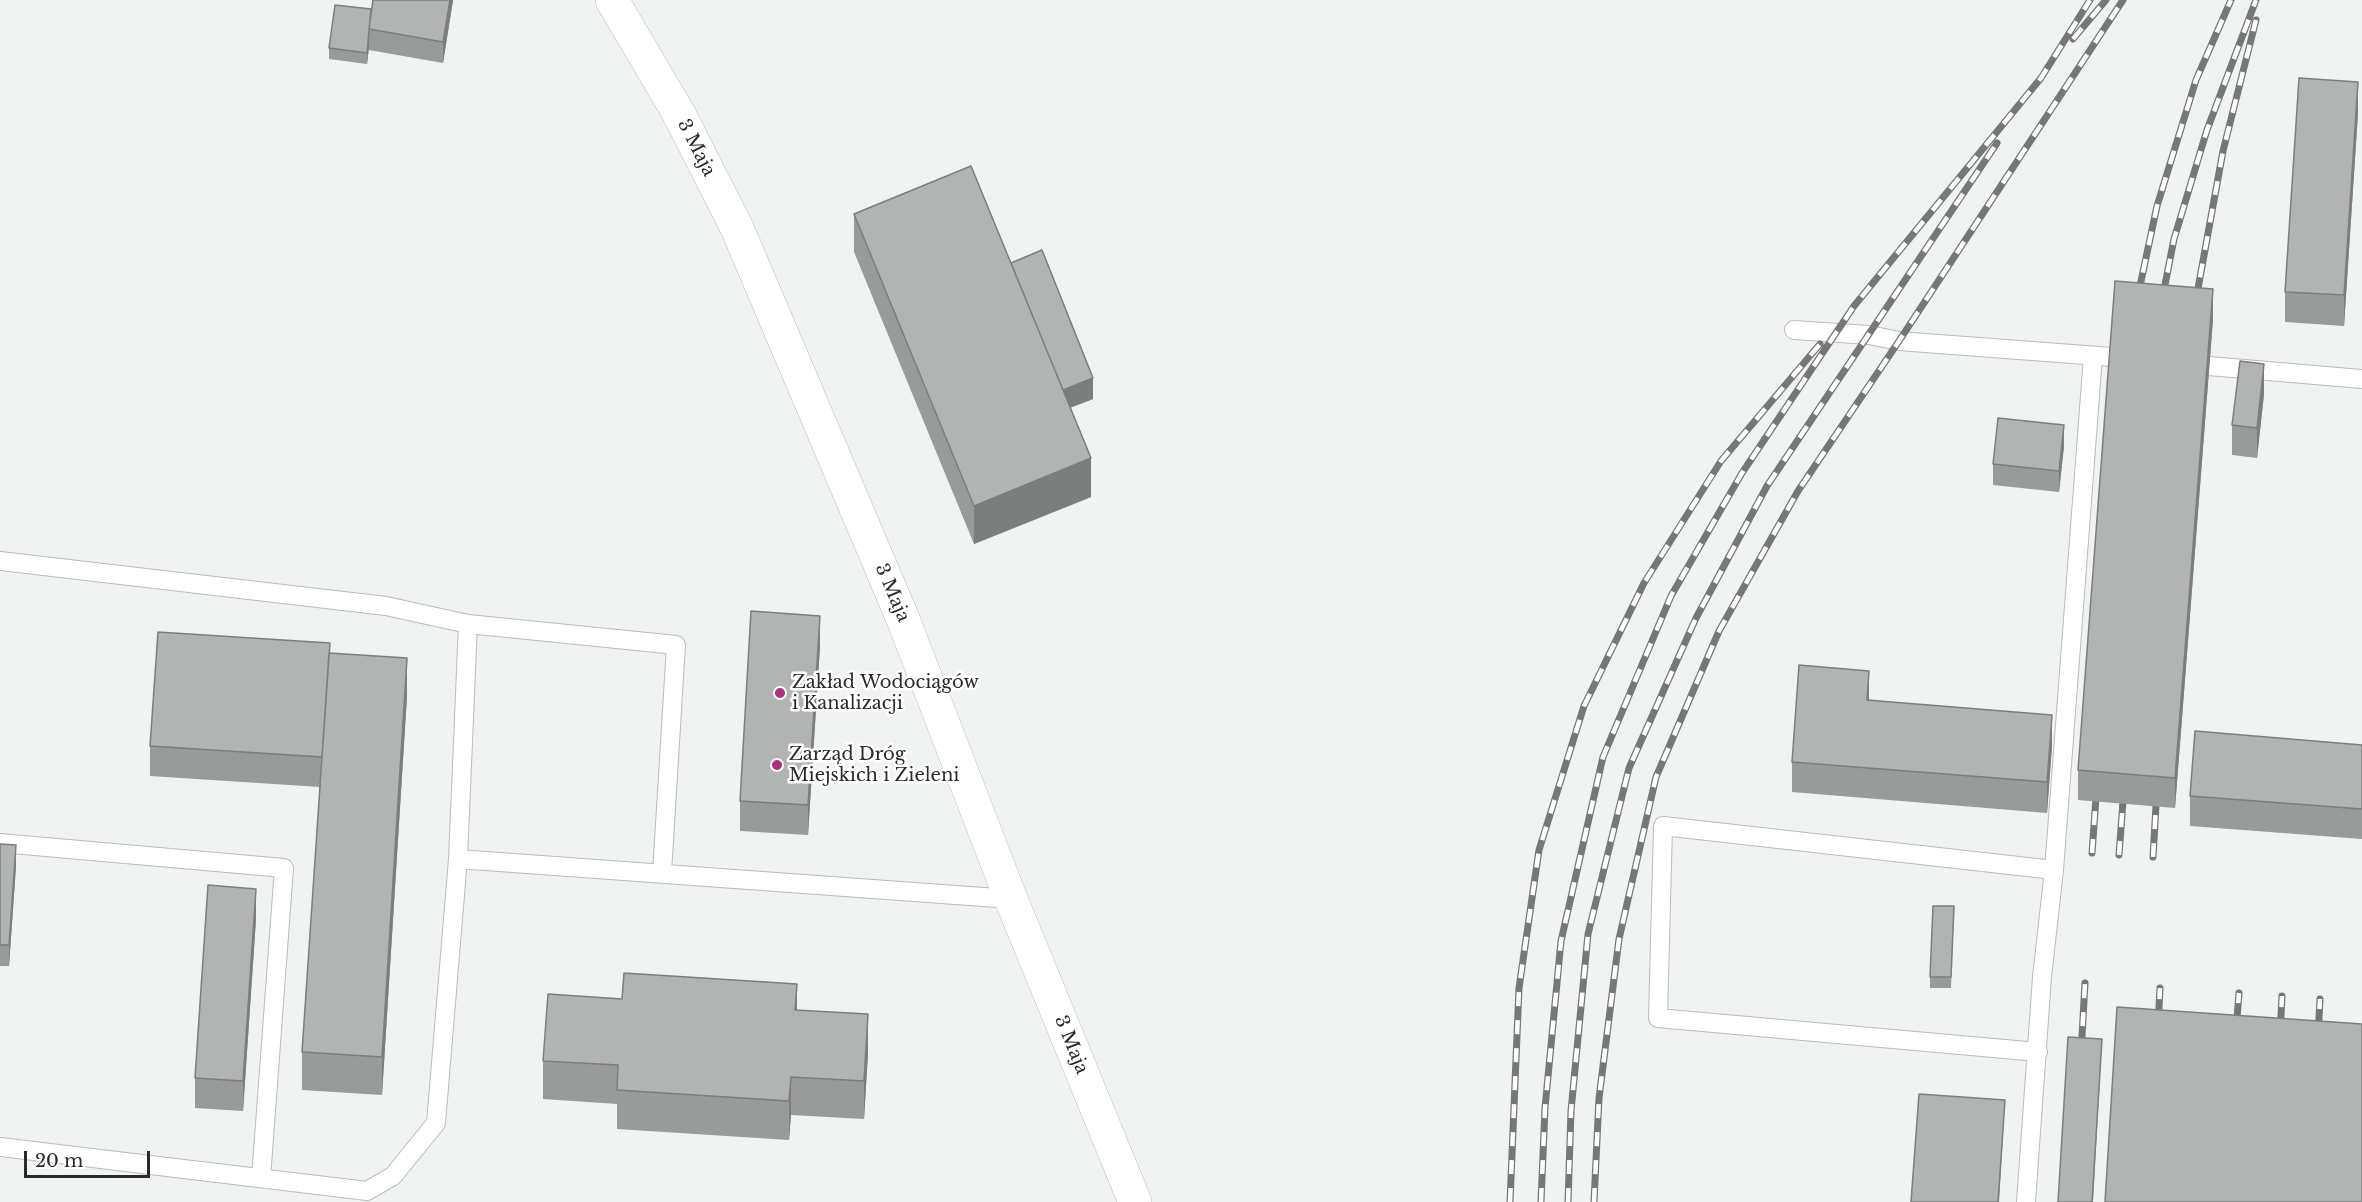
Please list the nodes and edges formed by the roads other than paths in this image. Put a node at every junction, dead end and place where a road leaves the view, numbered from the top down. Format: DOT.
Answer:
graph roads {
  1 [pos="612,0"];
  2 [pos="1794,330"];
  3 [pos="2093,356"];
  4 [pos="2112,357"];
  5 [pos="2209,366"];
  6 [pos="2362,379"];
  7 [pos="0,561"];
  8 [pos="468,624"];
  9 [pos="0,843"];
  10 [pos="458,859"];
  11 [pos="2054,870"];
  12 [pos="662,873"];
  13 [pos="1011,899"];
  14 [pos="2038,1052"];
  15 [pos="0,1148"];
  16 [pos="261,1178"];
  17 [pos="1135,1202"];
  18 [pos="2026,1202"];
  1 -- 13 [label="street, 3 Maja"];
  2 -- 3 [label="lane"];
  3 -- 4 [label="lane"];
  3 -- 11 [label="lane"];
  5 -- 6 [label="lane"];
  7 -- 8 [label="lane"];
  8 -- 10 [label="lane"];
  8 -- 12 [label="lane"];
  9 -- 16 [label="lane"];
  10 -- 12 [label="lane"];
  10 -- 16 [label="lane"];
  11 -- 14 [label="lane"];
  11 -- 14 [label="lane"];
  12 -- 13 [label="lane"];
  13 -- 17 [label="street, 3 Maja"];
  14 -- 18 [label="lane"];
  15 -- 16 [label="lane"];
}
